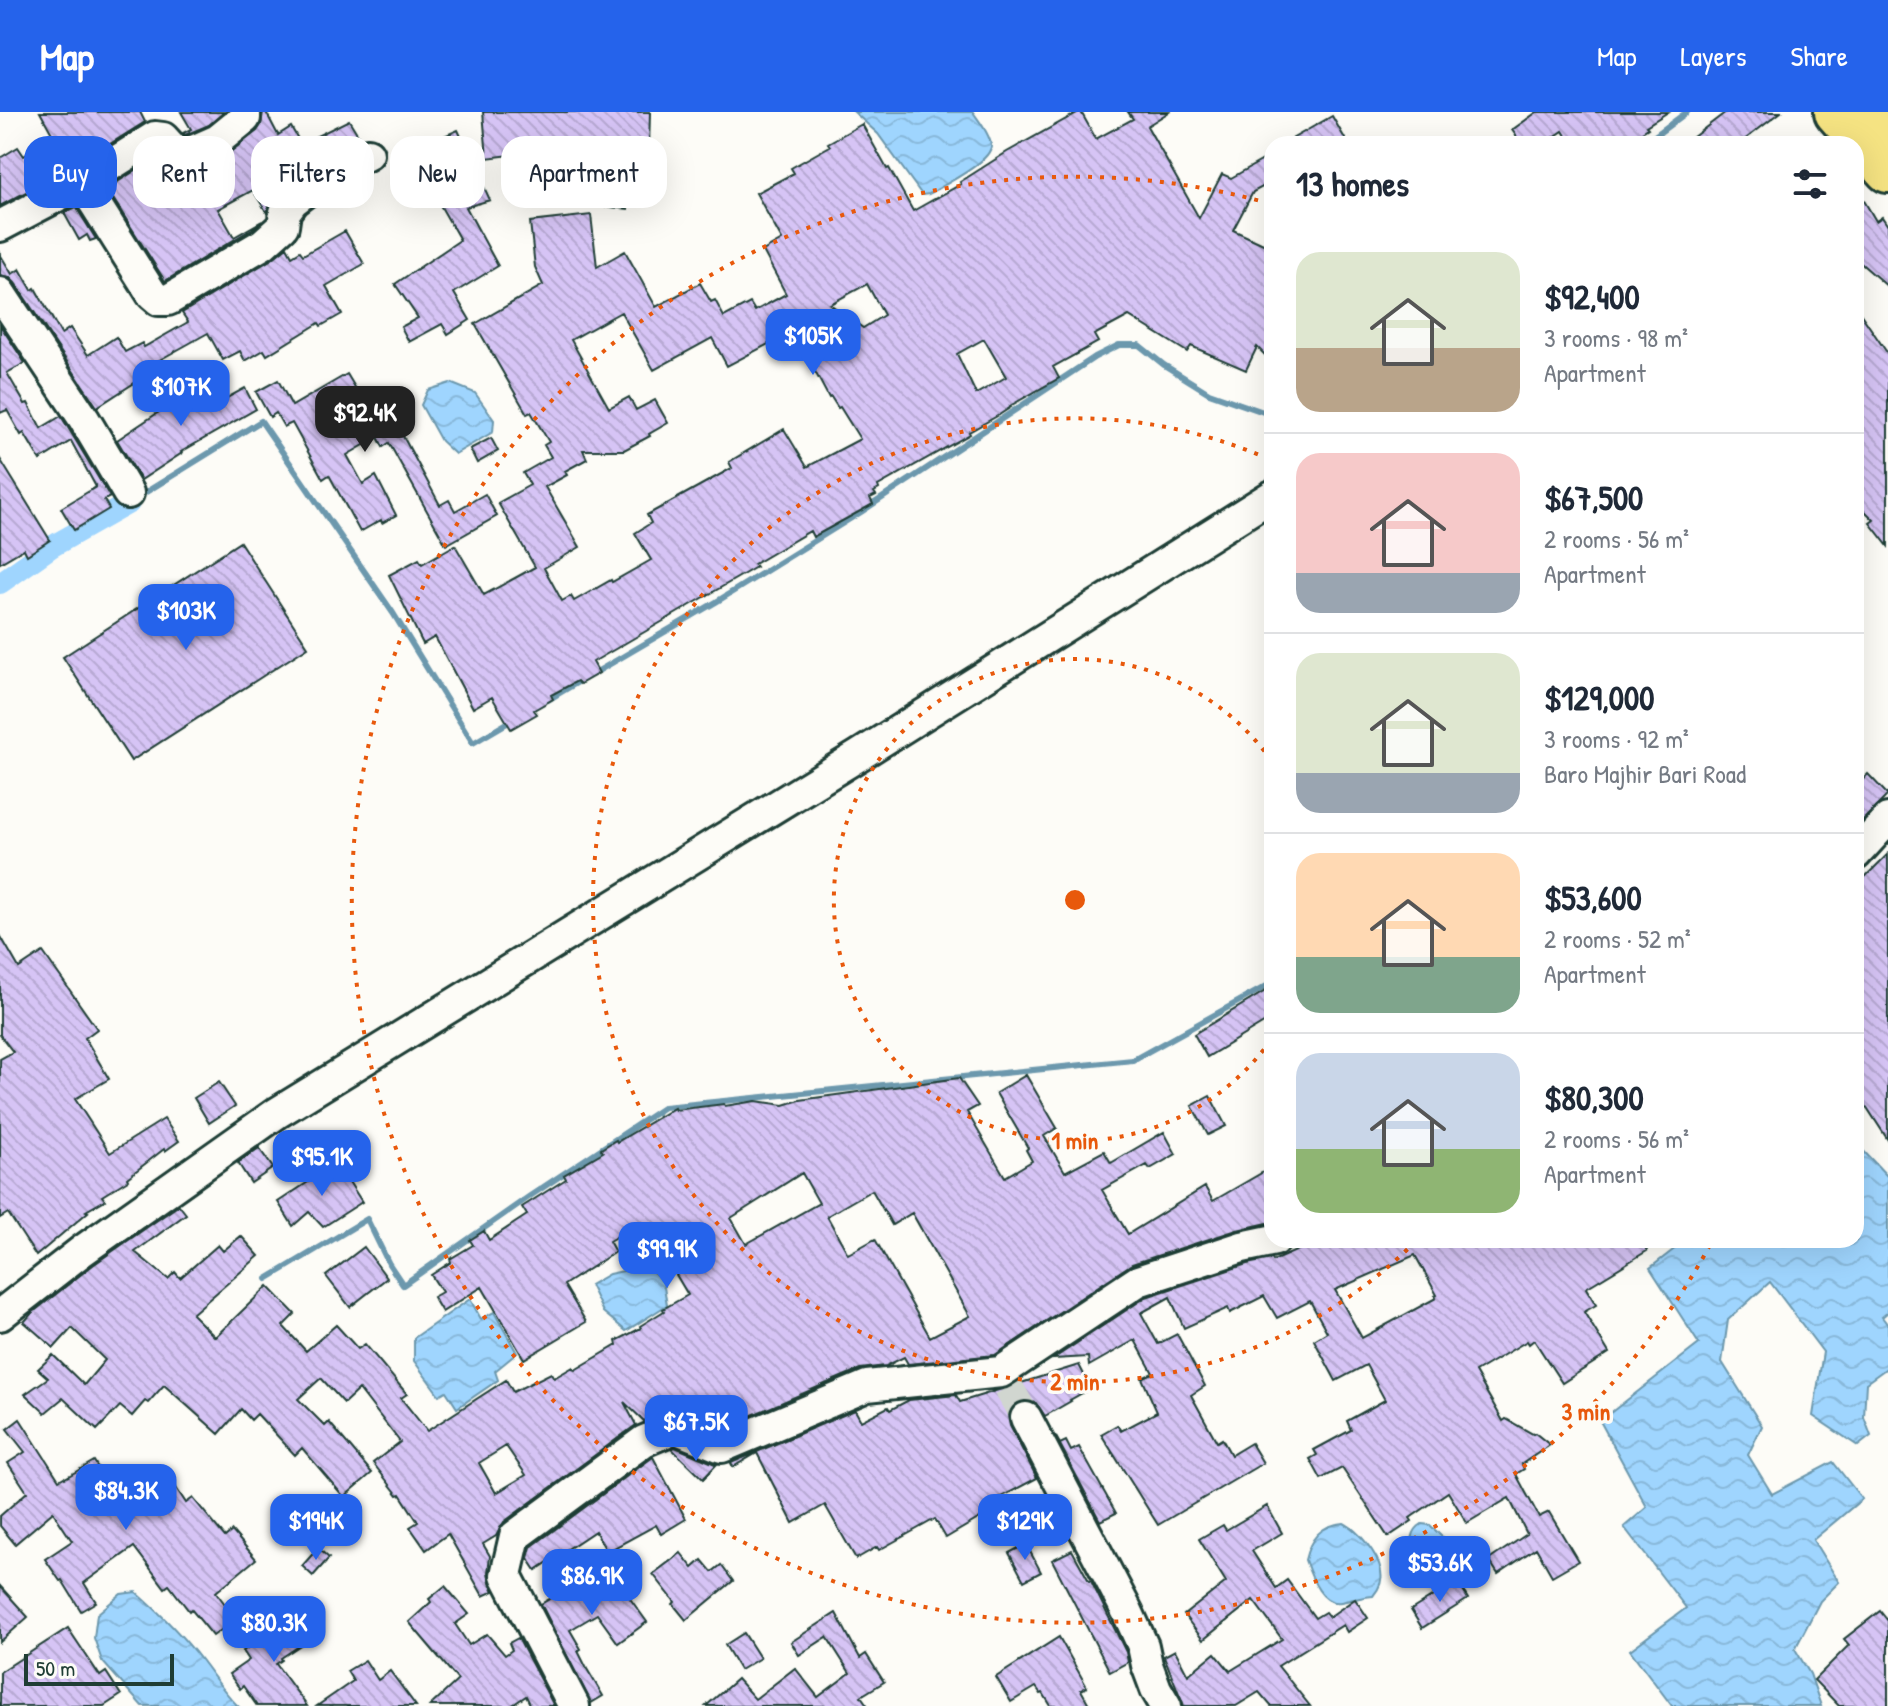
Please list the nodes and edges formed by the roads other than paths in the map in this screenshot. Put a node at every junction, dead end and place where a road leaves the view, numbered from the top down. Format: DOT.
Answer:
graph roads {
  1 [pos="245,112"];
  2 [pos="1820,112"];
  3 [pos="1837,112"];
  4 [pos="1862,112"];
  5 [pos="1878,112"];
  6 [pos="1888,123"];
  7 [pos="1842,136"];
  8 [pos="1858,136"];
  9 [pos="1888,141"];
  10 [pos="1864,143"];
  11 [pos="117,161"];
  12 [pos="1864,161"];
  13 [pos="1888,170"];
  14 [pos="1888,188"];
  15 [pos="34,208"];
  16 [pos="98,208"];
  17 [pos="288,208"];
  18 [pos="0,226"];
  19 [pos="0,293"];
  20 [pos="128,493"];
  21 [pos="1264,501"];
  22 [pos="1888,819"];
  23 [pos="1864,845"];
  24 [pos="1264,1242"];
  25 [pos="0,1315"];
  26 [pos="1026,1418"];
  27 [pos="574,1706"];
  28 [pos="1166,1706"];
  1 -- 11 [label="street"];
  2 -- 7 [label="main road"];
  3 -- 8 [label="highway"];
  4 -- 9 [label="highway"];
  5 -- 6 [label="main road"];
  10 -- 13 [label="highway"];
  12 -- 14 [label="main road"];
  15 -- 18 [label="street"];
  16 -- 17 [label="street"];
  19 -- 20 [label="street"];
  21 -- 25 [label="street"];
  22 -- 23 [label="street"];
  24 -- 27 [label="street"];
  26 -- 28 [label="street"];
}
